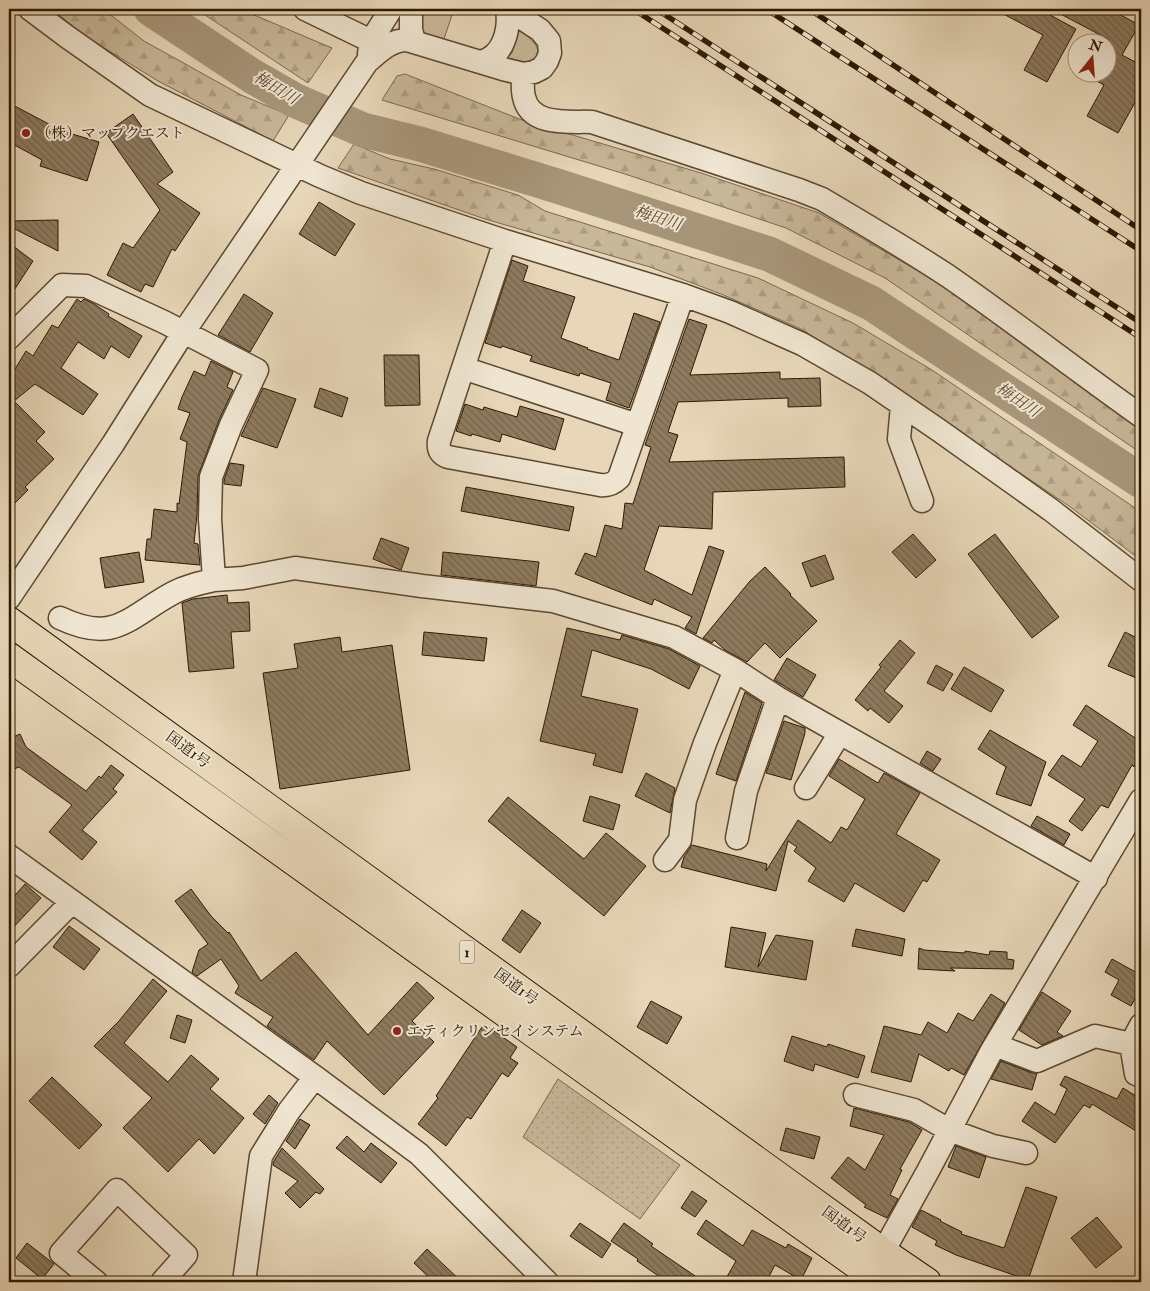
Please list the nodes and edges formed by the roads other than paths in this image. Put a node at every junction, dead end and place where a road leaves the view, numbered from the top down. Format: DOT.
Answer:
graph roads {
  1 [pos="30,9"];
  2 [pos="305,9"];
  3 [pos="391,9"];
  4 [pos="411,9"];
  5 [pos="508,9"];
  6 [pos="414,42"];
  7 [pos="369,51"];
  8 [pos="480,62"];
  9 [pos="523,74"];
  10 [pos="301,161"];
  11 [pos="505,242"];
  12 [pos="683,295"];
  13 [pos="183,333"];
  14 [pos="9,338"];
  15 [pos="463,368"];
  16 [pos="902,405"];
  17 [pos="1141,416"];
  18 [pos="637,425"];
  19 [pos="922,501"];
  20 [pos="214,580"];
  21 [pos="1141,580"];
  22 [pos="9,598"];
  23 [pos="60,618"];
  24 [pos="9,621"];
  25 [pos="9,657"];
  26 [pos="735,670"];
  27 [pos="778,698"];
  28 [pos="840,733"];
  29 [pos="806,788"];
  30 [pos="1141,800"];
  31 [pos="737,838"];
  32 [pos="9,856"];
  33 [pos="666,860"];
  34 [pos="1096,878"];
  35 [pos="72,902"];
  36 [pos="9,966"];
  37 [pos="1136,1035"];
  38 [pos="995,1045"];
  39 [pos="1141,1076"];
  40 [pos="315,1077"];
  41 [pos="855,1095"];
  42 [pos="949,1130"];
  43 [pos="1026,1153"];
  44 [pos="883,1252"];
  45 [pos="96,1282"];
  46 [pos="162,1282"];
  47 [pos="244,1282"];
  48 [pos="547,1282"];
  49 [pos="878,1282"];
  50 [pos="927,1282"];
  1 -- 10 [label="street"];
  2 -- 7 [label="street"];
  3 -- 7 [label="street"];
  4 -- 6 [label="street"];
  5 -- 8 [label="street"];
  5 -- 9 [label="street"];
  6 -- 7 [label="street"];
  6 -- 8 [label="street"];
  7 -- 10 [label="street"];
  8 -- 9 [label="street"];
  9 -- 17 [label="street"];
  10 -- 11 [label="street"];
  10 -- 13 [label="street"];
  11 -- 12 [label="street"];
  11 -- 15 [label="street"];
  12 -- 16 [label="street"];
  12 -- 18 [label="street"];
  13 -- 14 [label="street"];
  13 -- 20 [label="street"];
  13 -- 22 [label="street"];
  15 -- 18 [label="street"];
  15 -- 18 [label="street"];
  16 -- 19 [label="street"];
  16 -- 21 [label="street"];
  20 -- 23 [label="street"];
  20 -- 26 [label="street"];
  24 -- 44 [label="highway, 国道1号 / 1"];
  25 -- 49 [label="highway, 国道1号 / 1"];
  26 -- 27 [label="street"];
  26 -- 33 [label="street"];
  27 -- 28 [label="street"];
  27 -- 31 [label="street"];
  28 -- 29 [label="street"];
  28 -- 34 [label="street"];
  30 -- 34 [label="street"];
  32 -- 35 [label="street"];
  34 -- 38 [label="street"];
  35 -- 36 [label="street"];
  35 -- 40 [label="street"];
  37 -- 38 [label="street"];
  37 -- 39 [label="street"];
  38 -- 42 [label="street"];
  40 -- 47 [label="street"];
  40 -- 48 [label="street"];
  41 -- 42 [label="street"];
  42 -- 43 [label="street"];
  42 -- 44 [label="street"];
  44 -- 50 [label="highway, 国道1号 / 1"];
  45 -- 46 [label="street"];
}
